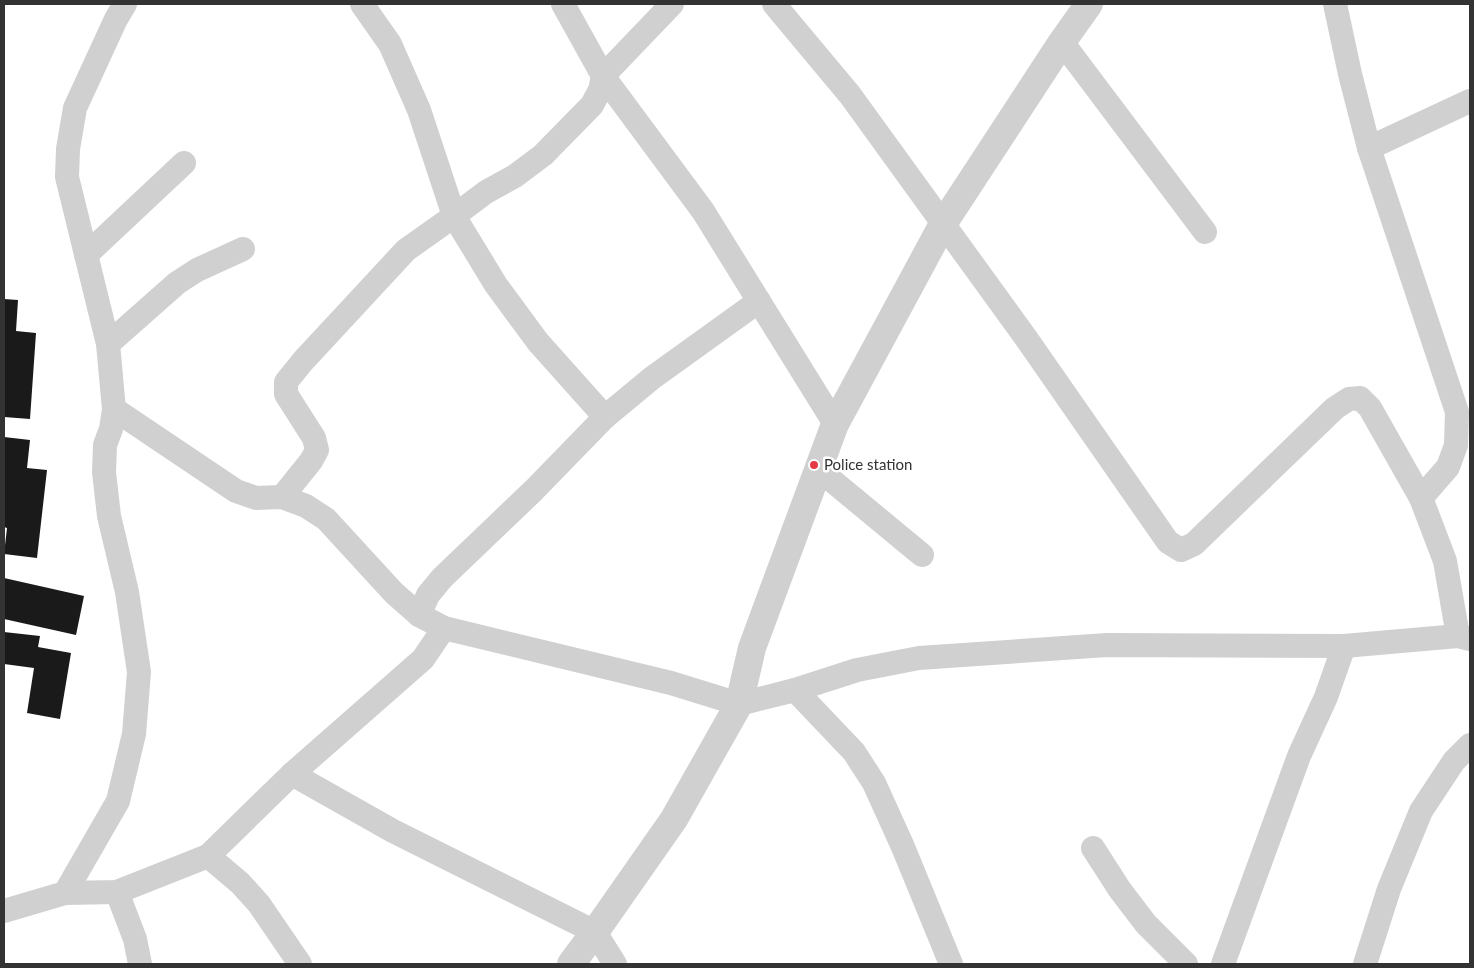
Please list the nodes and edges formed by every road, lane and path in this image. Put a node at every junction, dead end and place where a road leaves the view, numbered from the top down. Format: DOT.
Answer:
graph roads {
  1 [pos="125,4"];
  2 [pos="362,4"];
  3 [pos="563,4"];
  4 [pos="672,4"];
  5 [pos="774,4"];
  6 [pos="1089,4"];
  7 [pos="1335,4"];
  8 [pos="1062,42"];
  9 [pos="604,76"];
  10 [pos="1470,101"];
  11 [pos="1369,148"];
  12 [pos="184,163"];
  13 [pos="454,216"];
  14 [pos="943,224"];
  15 [pos="1204,232"];
  16 [pos="243,249"];
  17 [pos="86,255"];
  18 [pos="759,301"];
  19 [pos="108,344"];
  20 [pos="1464,408"];
  21 [pos="114,409"];
  22 [pos="605,417"];
  23 [pos="835,424"];
  24 [pos="818,469"];
  25 [pos="282,497"];
  26 [pos="1421,498"];
  27 [pos="922,555"];
  28 [pos="419,615"];
  29 [pos="444,628"];
  30 [pos="1464,638"];
  31 [pos="1344,646"];
  32 [pos="795,690"];
  33 [pos="739,704"];
  34 [pos="1470,745"];
  35 [pos="292,774"];
  36 [pos="1093,848"];
  37 [pos="208,856"];
  38 [pos="117,892"];
  39 [pos="65,893"];
  40 [pos="4,911"];
  41 [pos="595,932"];
  42 [pos="140,964"];
  43 [pos="300,964"];
  44 [pos="571,964"];
  45 [pos="615,964"];
  46 [pos="951,964"];
  47 [pos="1186,964"];
  48 [pos="1223,964"];
  49 [pos="1365,964"];
  1 -- 17 [label="street"];
  2 -- 13 [label="street"];
  3 -- 9 [label="street"];
  4 -- 9 [label="street"];
  5 -- 14 [label="street"];
  6 -- 8 [label="street"];
  7 -- 11 [label="street"];
  8 -- 14 [label="street"];
  8 -- 15 [label="street"];
  9 -- 13 [label="street"];
  9 -- 18 [label="street"];
  10 -- 11 [label="street"];
  11 -- 20 [label="street"];
  12 -- 17 [label="street"];
  13 -- 22 [label="street"];
  13 -- 25 [label="street"];
  14 -- 23 [label="street"];
  14 -- 26 [label="street"];
  16 -- 19 [label="street"];
  17 -- 19 [label="street"];
  18 -- 22 [label="street"];
  18 -- 23 [label="street"];
  19 -- 21 [label="street"];
  20 -- 26 [label="street"];
  21 -- 25 [label="street"];
  21 -- 39 [label="street"];
  22 -- 28 [label="street"];
  23 -- 24 [label="street"];
  24 -- 27 [label="street"];
  24 -- 33 [label="street"];
  25 -- 28 [label="street"];
  26 -- 30 [label="street"];
  28 -- 29 [label="street"];
  29 -- 33 [label="street"];
  29 -- 35 [label="street"];
  30 -- 31 [label="street"];
  31 -- 32 [label="street"];
  31 -- 48 [label="street"];
  32 -- 33 [label="street"];
  32 -- 46 [label="street"];
  33 -- 41 [label="street"];
  34 -- 49 [label="street"];
  35 -- 37 [label="street"];
  35 -- 41 [label="street"];
  36 -- 47 [label="street"];
  37 -- 38 [label="street"];
  37 -- 43 [label="street"];
  38 -- 39 [label="street"];
  38 -- 42 [label="street"];
  39 -- 40 [label="street"];
  41 -- 44 [label="street"];
  41 -- 45 [label="street"];
}
